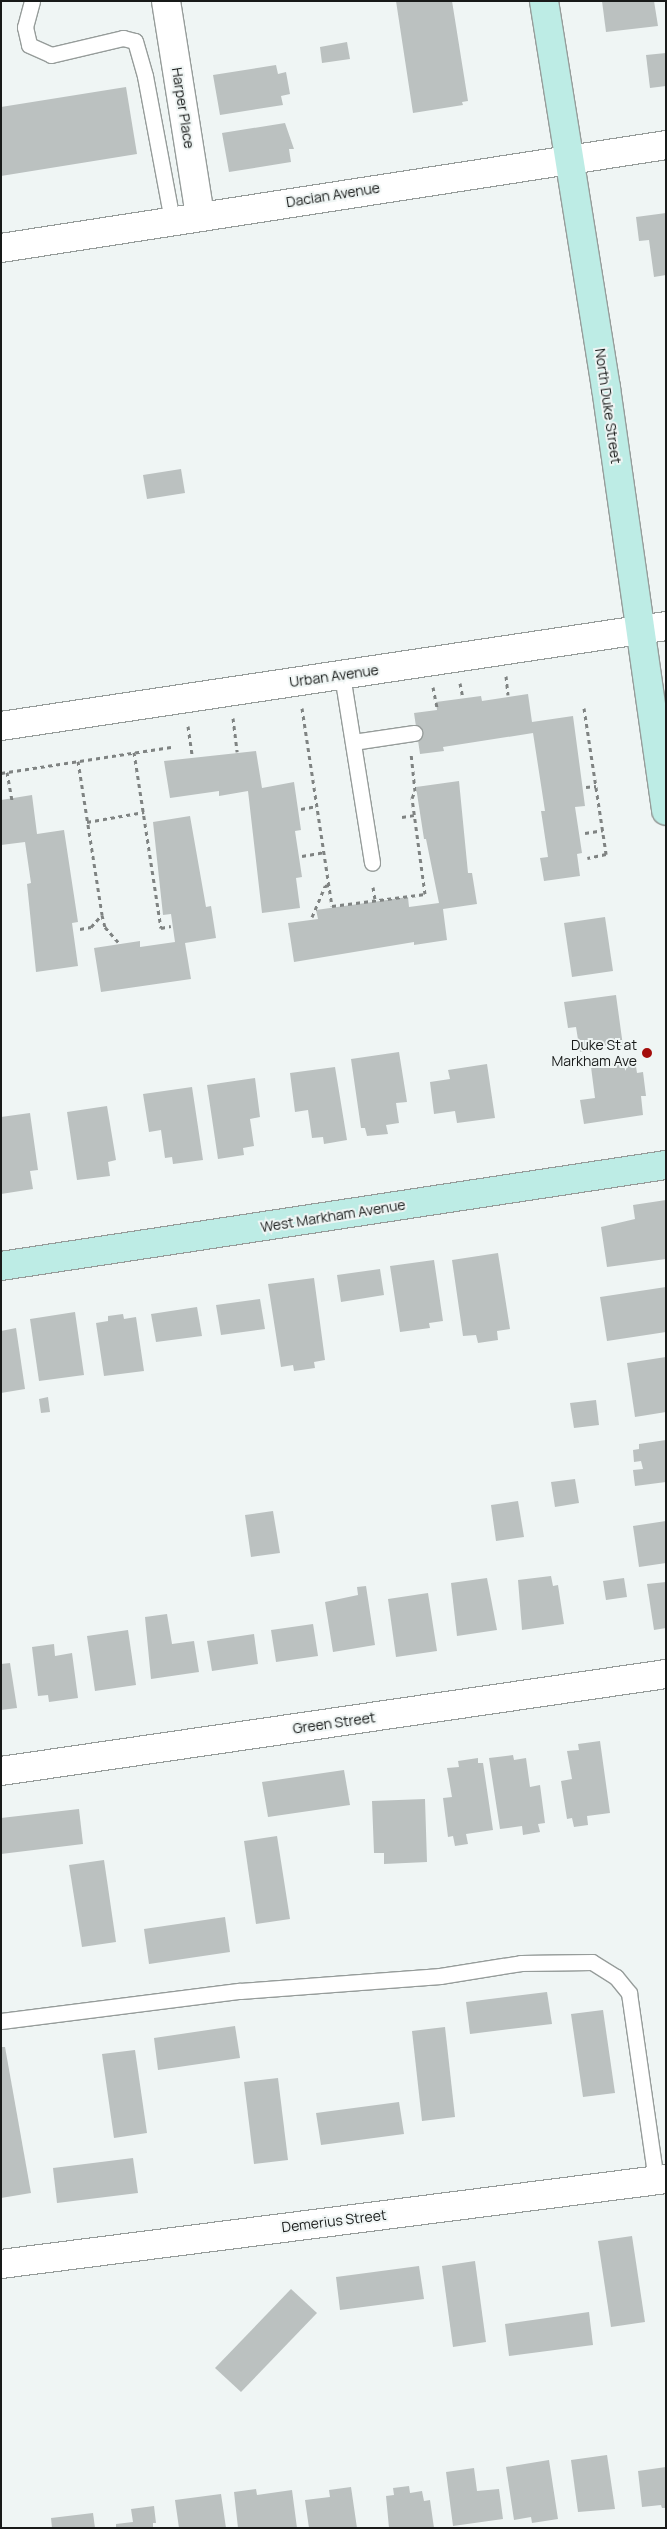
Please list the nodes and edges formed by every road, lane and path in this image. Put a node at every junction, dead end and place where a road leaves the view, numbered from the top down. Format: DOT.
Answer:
graph roads {
  1 [pos="32,1"];
  2 [pos="166,1"];
  3 [pos="544,1"];
  4 [pos="666,145"];
  5 [pos="570,159"];
  6 [pos="200,215"];
  7 [pos="172,220"];
  8 [pos="1,248"];
  9 [pos="666,626"];
  10 [pos="639,630"];
  11 [pos="504,666"];
  12 [pos="342,675"];
  13 [pos="433,684"];
  14 [pos="508,695"];
  15 [pos="302,706"];
  16 [pos="231,708"];
  17 [pos="437,708"];
  18 [pos="584,708"];
  19 [pos="188,723"];
  20 [pos="1,726"];
  21 [pos="412,739"];
  22 [pos="353,742"];
  23 [pos="171,747"];
  24 [pos="134,752"];
  25 [pos="237,752"];
  26 [pos="192,755"];
  27 [pos="78,761"];
  28 [pos="7,772"];
  29 [pos="1,773"];
  30 [pos="596,786"];
  31 [pos="586,787"];
  32 [pos="12,801"];
  33 [pos="317,806"];
  34 [pos="301,809"];
  35 [pos="666,811"];
  36 [pos="144,812"];
  37 [pos="414,816"];
  38 [pos="402,817"];
  39 [pos="87,822"];
  40 [pos="603,830"];
  41 [pos="585,833"];
  42 [pos="324,852"];
  43 [pos="302,856"];
  44 [pos="587,858"];
  45 [pos="372,863"];
  46 [pos="329,885"];
  47 [pos="373,887"];
  48 [pos="376,900"];
  49 [pos="102,915"];
  50 [pos="312,917"];
  51 [pos="171,926"];
  52 [pos="80,929"];
  53 [pos="118,942"];
  54 [pos="666,1165"];
  55 [pos="1,1266"];
  56 [pos="666,1674"];
  57 [pos="1,1771"];
  58 [pos="1,2021"];
  59 [pos="661,2180"];
  60 [pos="1,2264"];
  1 -- 7 [label="lane"];
  2 -- 6 [label="street, Harper Place"];
  3 -- 5 [label="main road, North Duke Street"];
  4 -- 5 [label="street, Dacian Avenue"];
  5 -- 6 [label="street, Dacian Avenue"];
  5 -- 10 [label="main road, North Duke Street"];
  6 -- 7 [label="street, Dacian Avenue"];
  7 -- 8 [label="street, Dacian Avenue"];
  9 -- 10 [label="street, Urban Avenue"];
  10 -- 12 [label="street, Urban Avenue"];
  10 -- 35 [label="main road, North Duke Street"];
  11 -- 14 [label="path"];
  12 -- 20 [label="street, Urban Avenue"];
  12 -- 22 [label="lane"];
  13 -- 17 [label="path"];
  15 -- 33 [label="path"];
  16 -- 25 [label="path"];
  18 -- 30 [label="path"];
  19 -- 26 [label="path"];
  21 -- 22 [label="lane"];
  21 -- 37 [label="path"];
  22 -- 45 [label="lane"];
  23 -- 24 [label="path"];
  24 -- 27 [label="path"];
  24 -- 36 [label="path"];
  27 -- 28 [label="path"];
  27 -- 39 [label="path"];
  28 -- 29 [label="path"];
  28 -- 32 [label="path"];
  30 -- 31 [label="path"];
  30 -- 40 [label="path"];
  33 -- 34 [label="path"];
  33 -- 42 [label="path"];
  36 -- 39 [label="path"];
  36 -- 51 [label="path"];
  37 -- 38 [label="path"];
  37 -- 48 [label="path"];
  39 -- 49 [label="path"];
  40 -- 41 [label="path"];
  40 -- 44 [label="path"];
  42 -- 43 [label="path"];
  42 -- 46 [label="path"];
  46 -- 48 [label="path"];
  46 -- 50 [label="path"];
  47 -- 48 [label="path"];
  49 -- 52 [label="path"];
  49 -- 53 [label="path"];
  54 -- 55 [label="main road, West Markham Avenue"];
  56 -- 57 [label="street, Green Street"];
  58 -- 59 [label="lane"];
  59 -- 60 [label="street, Demerius Street"];
}
